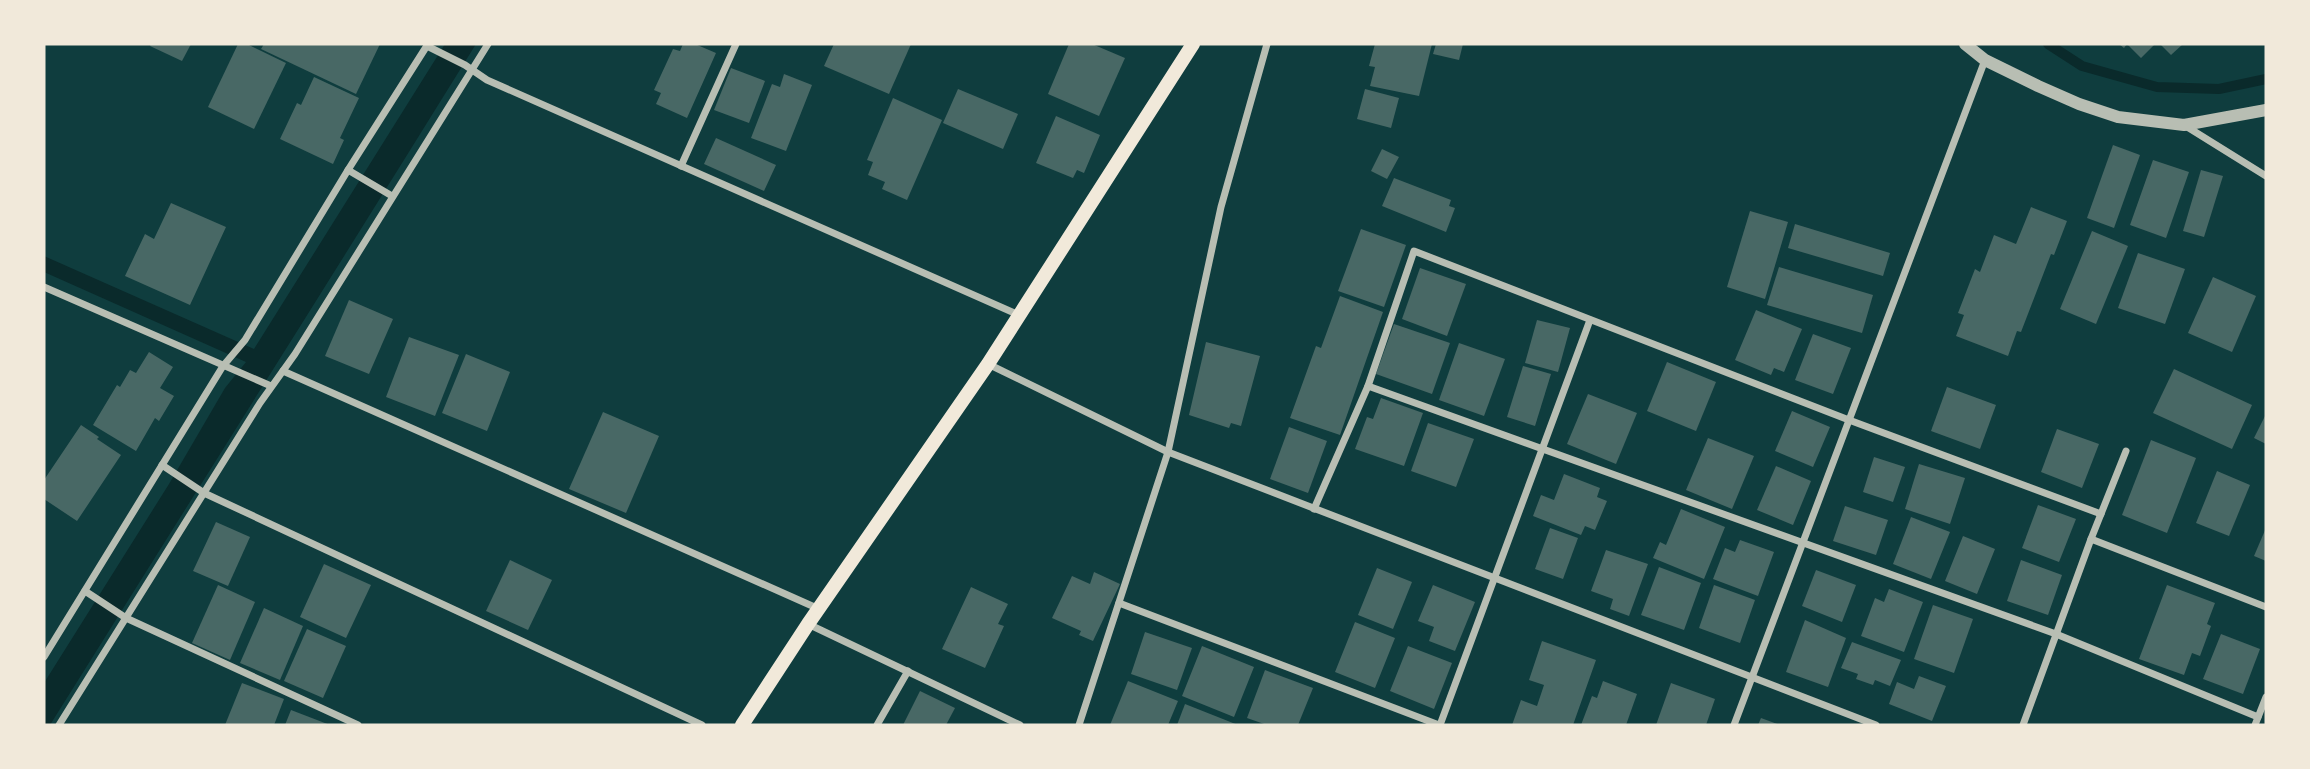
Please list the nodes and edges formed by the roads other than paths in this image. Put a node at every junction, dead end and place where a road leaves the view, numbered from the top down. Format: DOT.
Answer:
graph roads {
  1 [pos="488,44"];
  2 [pos="736,44"];
  3 [pos="1193,44"];
  4 [pos="1267,44"];
  5 [pos="1965,44"];
  6 [pos="428,45"];
  7 [pos="1985,60"];
  8 [pos="468,67"];
  9 [pos="2266,110"];
  10 [pos="2184,125"];
  11 [pos="681,166"];
  12 [pos="348,170"];
  13 [pos="2266,176"];
  14 [pos="390,194"];
  15 [pos="44,287"];
  16 [pos="1020,315"];
  17 [pos="1590,320"];
  18 [pos="988,364"];
  19 [pos="223,366"];
  20 [pos="283,371"];
  21 [pos="269,385"];
  22 [pos="1368,386"];
  23 [pos="1849,420"];
  24 [pos="1544,449"];
  25 [pos="2126,451"];
  26 [pos="1168,453"];
  27 [pos="162,465"];
  28 [pos="202,492"];
  29 [pos="1314,509"];
  30 [pos="2101,514"];
  31 [pos="2091,539"];
  32 [pos="1803,543"];
  33 [pos="1495,579"];
  34 [pos="85,591"];
  35 [pos="1119,603"];
  36 [pos="2266,607"];
  37 [pos="818,609"];
  38 [pos="124,617"];
  39 [pos="808,624"];
  40 [pos="2056,634"];
  41 [pos="44,657"];
  42 [pos="908,671"];
  43 [pos="1752,679"];
  44 [pos="2266,697"];
  45 [pos="2258,717"];
  46 [pos="59,725"];
  47 [pos="358,725"];
  48 [pos="702,725"];
  49 [pos="742,725"];
  50 [pos="877,725"];
  51 [pos="1020,725"];
  52 [pos="1079,725"];
  53 [pos="1440,725"];
  54 [pos="1734,725"];
  55 [pos="1876,725"];
  56 [pos="2023,725"];
  57 [pos="2255,725"];
  1 -- 8 [label="street"];
  2 -- 11 [label="street"];
  3 -- 16 [label="main road"];
  4 -- 26 [label="street"];
  5 -- 7 [label="street"];
  6 -- 8 [label="street"];
  6 -- 12 [label="street"];
  7 -- 10 [label="street"];
  7 -- 23 [label="street"];
  8 -- 11 [label="street"];
  8 -- 14 [label="street"];
  9 -- 10 [label="street"];
  10 -- 13 [label="street"];
  11 -- 16 [label="street"];
  12 -- 14 [label="street"];
  12 -- 19 [label="street"];
  14 -- 20 [label="street"];
  15 -- 19 [label="street"];
  16 -- 18 [label="main road"];
  17 -- 22 [label="street"];
  17 -- 23 [label="street"];
  17 -- 24 [label="street"];
  18 -- 26 [label="street"];
  18 -- 37 [label="main road"];
  19 -- 21 [label="street"];
  19 -- 27 [label="street"];
  20 -- 21 [label="street"];
  20 -- 37 [label="street"];
  21 -- 28 [label="street"];
  22 -- 24 [label="street"];
  22 -- 29 [label="street"];
  23 -- 30 [label="street"];
  23 -- 32 [label="street"];
  24 -- 32 [label="street"];
  24 -- 33 [label="street"];
  25 -- 30 [label="street"];
  26 -- 29 [label="street"];
  26 -- 35 [label="street"];
  27 -- 28 [label="street"];
  27 -- 34 [label="street"];
  28 -- 38 [label="street"];
  28 -- 48 [label="street"];
  29 -- 33 [label="street"];
  30 -- 31 [label="street"];
  31 -- 36 [label="street"];
  31 -- 40 [label="street"];
  32 -- 40 [label="street"];
  32 -- 43 [label="street"];
  33 -- 43 [label="street"];
  33 -- 53 [label="street"];
  34 -- 38 [label="street"];
  34 -- 41 [label="street"];
  35 -- 52 [label="street"];
  35 -- 53 [label="street"];
  37 -- 39 [label="main road"];
  38 -- 46 [label="street"];
  38 -- 47 [label="street"];
  39 -- 42 [label="street"];
  39 -- 49 [label="main road"];
  40 -- 45 [label="street"];
  40 -- 56 [label="street"];
  42 -- 50 [label="street"];
  42 -- 51 [label="street"];
  43 -- 54 [label="street"];
  43 -- 55 [label="street"];
  44 -- 45 [label="street"];
  45 -- 57 [label="street"];
}
